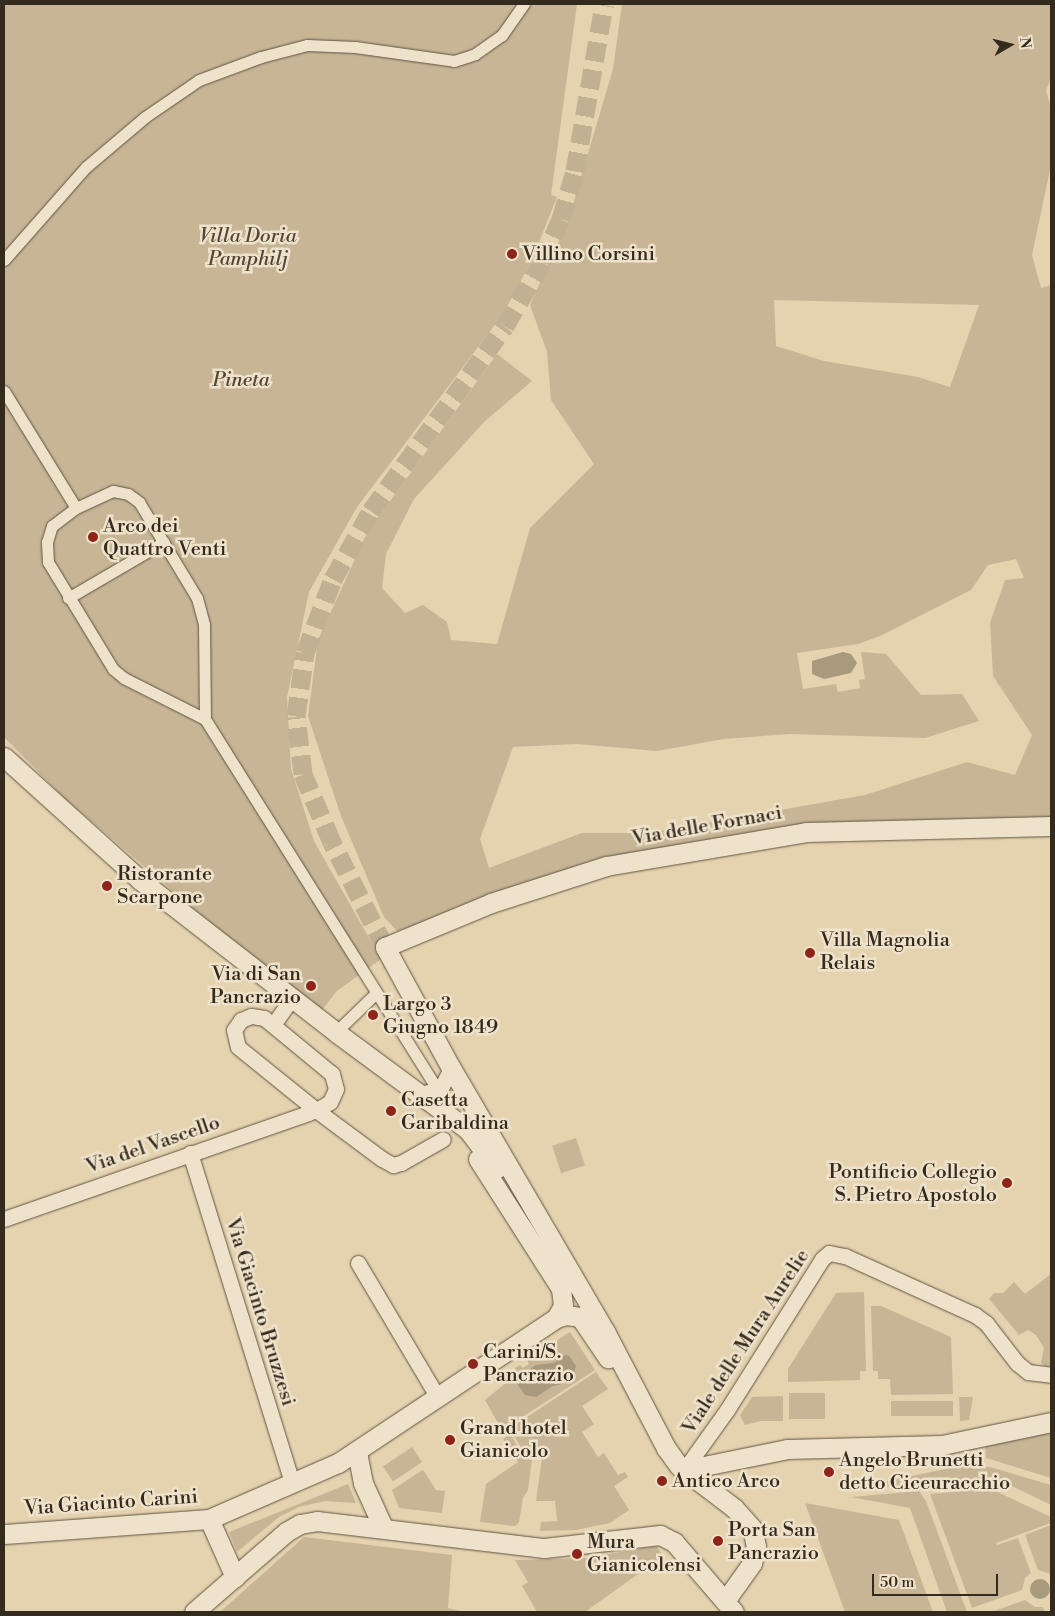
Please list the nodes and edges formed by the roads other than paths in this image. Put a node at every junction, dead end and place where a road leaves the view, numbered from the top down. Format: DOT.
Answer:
graph roads {
  1 [pos="524,4"];
  2 [pos="4,260"];
  3 [pos="4,391"];
  4 [pos="76,508"];
  5 [pos="164,542"];
  6 [pos="68,598"];
  7 [pos="206,719"];
  8 [pos="4,757"];
  9 [pos="1051,826"];
  10 [pos="376,993"];
  11 [pos="292,998"];
  12 [pos="273,1025"];
  13 [pos="342,1026"];
  14 [pos="451,1068"];
  15 [pos="438,1090"];
  16 [pos="419,1095"];
  17 [pos="316,1110"];
  18 [pos="461,1126"];
  19 [pos="442,1140"];
  20 [pos="190,1153"];
  21 [pos="4,1219"];
  22 [pos="358,1263"];
  23 [pos="566,1266"];
  24 [pos="556,1318"];
  25 [pos="1051,1375"];
  26 [pos="438,1398"];
  27 [pos="638,1399"];
  28 [pos="1051,1422"];
  29 [pos="357,1452"];
  30 [pos="684,1470"];
  31 [pos="292,1483"];
  32 [pos="209,1519"];
  33 [pos="383,1527"];
  34 [pos="4,1534"];
  35 [pos="235,1577"];
  36 [pos="725,1609"];
  37 [pos="194,1612"];
  1 -- 2 [label="street"];
  3 -- 4 [label="street"];
  4 -- 5 [label="street"];
  4 -- 6 [label="street"];
  5 -- 6 [label="street"];
  5 -- 7 [label="street"];
  6 -- 7 [label="street"];
  7 -- 10 [label="street"];
  8 -- 11 [label="street"];
  9 -- 14 [label="street, Via delle Fornaci"];
  10 -- 13 [label="street"];
  10 -- 15 [label="street"];
  11 -- 12 [label="street"];
  11 -- 16 [label="street"];
  12 -- 17 [label="street"];
  12 -- 17 [label="street"];
  14 -- 15 [label="street"];
  14 -- 18 [label="street"];
  14 -- 23 [label="street"];
  15 -- 16 [label="street"];
  16 -- 18 [label="street"];
  17 -- 19 [label="street"];
  17 -- 20 [label="street, Via del Vascello"];
  18 -- 23 [label="street"];
  18 -- 24 [label="street"];
  20 -- 21 [label="street, Via del Vascello"];
  20 -- 31 [label="street, Via Giacinto Bruzzesi"];
  22 -- 26 [label="street"];
  23 -- 27 [label="street"];
  24 -- 26 [label="street, Via Giacinto Carini"];
  24 -- 27 [label="street"];
  25 -- 30 [label="street, Viale delle Mura Aurelie"];
  26 -- 29 [label="street, Via Giacinto Carini"];
  27 -- 30 [label="street"];
  28 -- 30 [label="street"];
  29 -- 31 [label="street, Via Giacinto Carini"];
  29 -- 33 [label="street"];
  30 -- 36 [label="street"];
  31 -- 32 [label="street, Via Giacinto Carini"];
  32 -- 34 [label="street, Via Giacinto Carini"];
  32 -- 35 [label="street"];
  33 -- 35 [label="street"];
  33 -- 36 [label="street"];
  35 -- 37 [label="street"];
}
